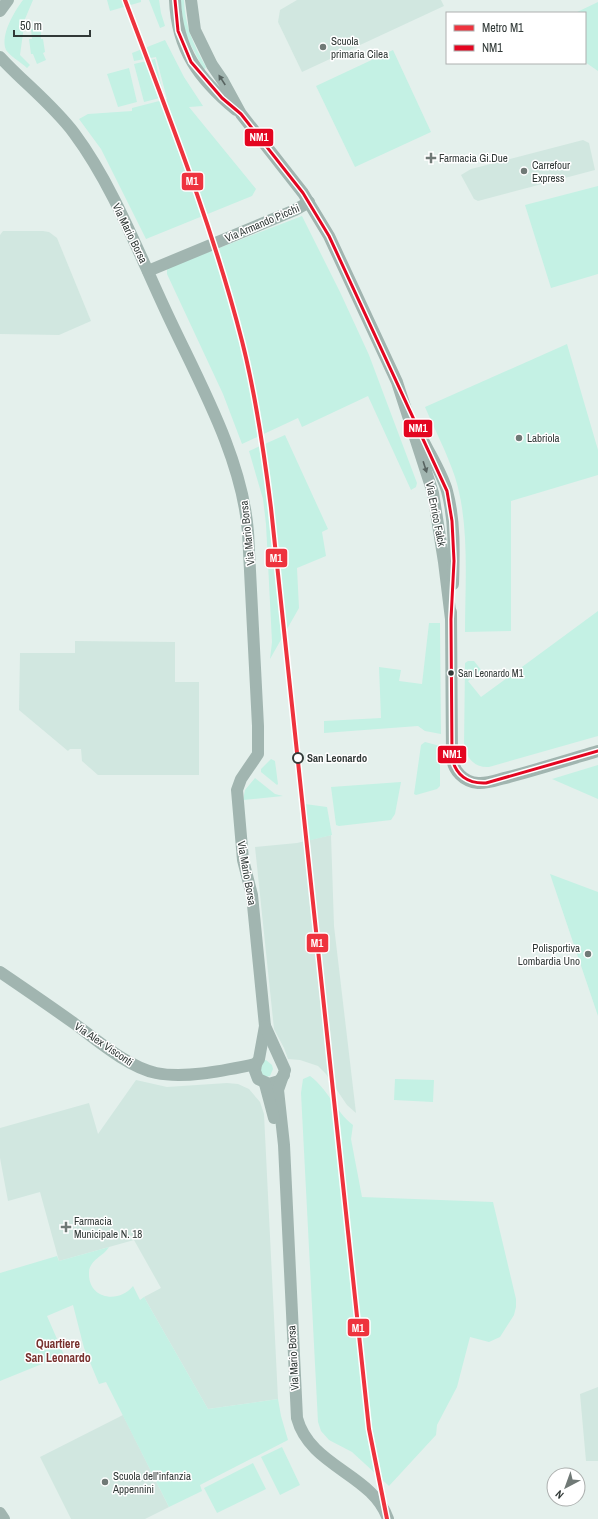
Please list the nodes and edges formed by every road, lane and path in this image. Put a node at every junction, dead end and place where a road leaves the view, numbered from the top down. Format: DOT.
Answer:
graph roads {
  1 [pos="8,0"];
  2 [pos="175,0"];
  3 [pos="190,0"];
  4 [pos="0,11"];
  5 [pos="0,57"];
  6 [pos="0,64"];
  7 [pos="13,71"];
  8 [pos="241,114"];
  9 [pos="309,202"];
  10 [pos="148,271"];
  11 [pos="598,751"];
  12 [pos="0,972"];
  13 [pos="265,1026"];
  14 [pos="282,1060"];
  15 [pos="257,1061"];
  16 [pos="223,1071"];
  17 [pos="284,1075"];
  18 [pos="262,1081"];
  19 [pos="283,1159"];
  20 [pos="0,1513"];
  21 [pos="4,1519"];
  22 [pos="388,1519"];
  1 -- 4 [label="street"];
  2 -- 8 [label="street, Via Enrico Falck"];
  8 -- 3 [label="street, Via Enrico Falck, one-way"];
  5 -- 7 [label="street, Via Mario Borsa"];
  6 -- 7 [label="street, Via Mario Borsa"];
  7 -- 10 [label="street, Via Mario Borsa"];
  8 -- 9 [label="street, Via Enrico Falck"];
  9 -- 10 [label="street, Via Armando Picchi"];
  9 -- 11 [label="street, Via Enrico Falck"];
  10 -- 13 [label="street, Via Mario Borsa"];
  12 -- 16 [label="street, Via Alex Visconti"];
  13 -- 14 [label="street, Via Mario Borsa"];
  13 -- 15 [label="street, Via Mario Borsa"];
  14 -- 15 [label="street"];
  14 -- 17 [label="street, Via Mario Borsa"];
  15 -- 16 [label="street, Via Alex Visconti"];
  15 -- 18 [label="street, Via Mario Borsa"];
  16 -- 18 [label="street, Via Alex Visconti"];
  17 -- 18 [label="street"];
  17 -- 19 [label="street, Via Mario Borsa"];
  18 -- 19 [label="street, Via Mario Borsa"];
  19 -- 22 [label="street, Via Mario Borsa"];
  20 -- 21 [label="street"];
}
